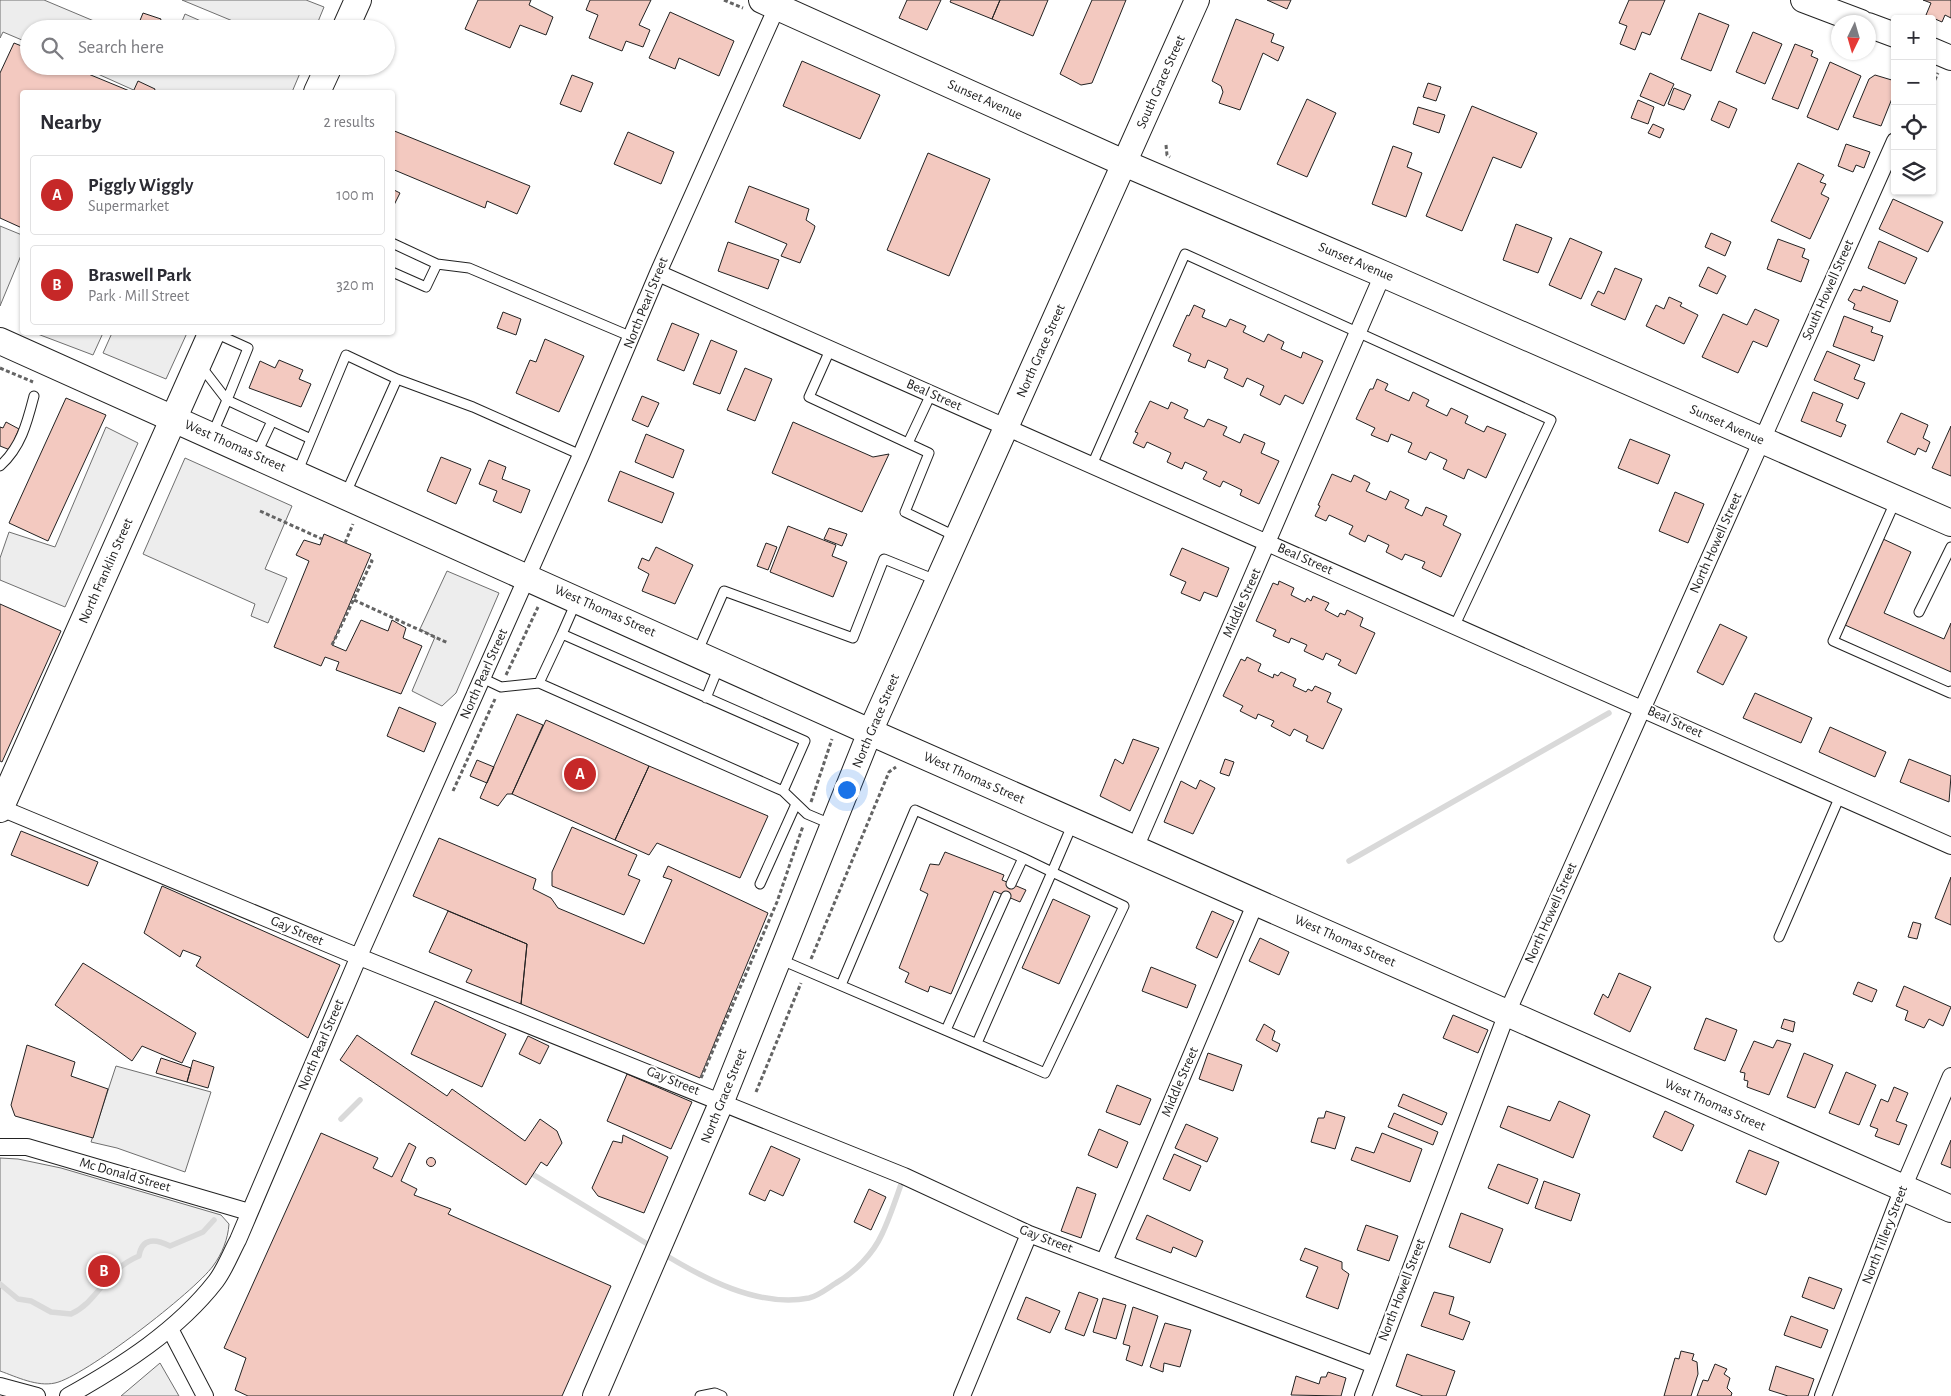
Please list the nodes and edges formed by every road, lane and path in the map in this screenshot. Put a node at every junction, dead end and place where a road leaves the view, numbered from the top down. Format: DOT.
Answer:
graph roads {
  1 [pos="358,0"];
  2 [pos="1196,0"];
  3 [pos="1803,0"];
  4 [pos="773,2"];
  5 [pos="1843,15"];
  6 [pos="349,20"];
  7 [pos="1876,28"];
  8 [pos="1891,34"];
  9 [pos="325,75"];
  10 [pos="318,90"];
  11 [pos="1891,150"];
  12 [pos="1124,163"];
  13 [pos="395,245"];
  14 [pos="437,264"];
  15 [pos="395,273"];
  16 [pos="658,273"];
  17 [pos="1384,274"];
  18 [pos="1358,333"];
  19 [pos="212,335"];
  20 [pos="220,335"];
  21 [pos="632,337"];
  22 [pos="0,341"];
  23 [pos="830,350"];
  24 [pos="198,363"];
  25 [pos="397,379"];
  26 [pos="932,394"];
  27 [pos="34,396"];
  28 [pos="227,400"];
  29 [pos="173,419"];
  30 [pos="272,421"];
  31 [pos="1007,427"];
  32 [pos="211,436"];
  33 [pos="311,438"];
  34 [pos="1762,440"];
  35 [pos="908,443"];
  36 [pos="581,455"];
  37 [pos="256,456"];
  38 [pos="1092,465"];
  39 [pos="0,466"];
  40 [pos="297,474"];
  41 [pos="1896,499"];
  42 [pos="345,508"];
  43 [pos="260,511"];
  44 [pos="1951,523"];
  45 [pos="353,524"];
  46 [pos="362,528"];
  47 [pos="957,537"];
  48 [pos="322,539"];
  49 [pos="1268,542"];
  50 [pos="345,543"];
  51 [pos="1951,547"];
  52 [pos="369,560"];
  53 [pos="528,576"];
  54 [pos="938,581"];
  55 [pos="354,600"];
  56 [pos="573,609"];
  57 [pos="1919,612"];
  58 [pos="1455,625"];
  59 [pos="562,634"];
  60 [pos="448,643"];
  61 [pos="332,645"];
  62 [pos="697,653"];
  63 [pos="720,664"];
  64 [pos="482,678"];
  65 [pos="539,683"];
  66 [pos="500,687"];
  67 [pos="1951,691"];
  68 [pos="706,698"];
  69 [pos="1643,708"];
  70 [pos="828,732"];
  71 [pos="870,732"];
  72 [pos="902,767"];
  73 [pos="782,791"];
  74 [pos="451,796"];
  75 [pos="1840,796"];
  76 [pos="2,798"];
  77 [pos="796,804"];
  78 [pos="807,814"];
  79 [pos="1074,822"];
  80 [pos="833,825"];
  81 [pos="1951,846"];
  82 [pos="1135,848"];
  83 [pos="1023,858"];
  84 [pos="1052,872"];
  85 [pos="760,884"];
  86 [pos="1011,884"];
  87 [pos="1006,896"];
  88 [pos="1256,902"];
  89 [pos="1780,937"];
  90 [pos="358,956"];
  91 [pos="779,959"];
  92 [pos="806,970"];
  93 [pos="841,985"];
  94 [pos="1507,1013"];
  95 [pos="946,1030"];
  96 [pos="977,1043"];
  97 [pos="1951,1076"];
  98 [pos="701,1078"];
  99 [pos="756,1092"];
  100 [pos="722,1101"];
  101 [pos="0,1147"];
  102 [pos="1903,1188"];
  103 [pos="1951,1209"];
  104 [pos="248,1212"];
  105 [pos="1029,1234"];
  106 [pos="1104,1262"];
  107 [pos="170,1329"];
  108 [pos="1374,1365"];
  109 [pos="0,1386"];
  110 [pos="37,1396"];
  111 [pos="68,1396"];
  112 [pos="205,1396"];
  113 [pos="595,1396"];
  114 [pos="700,1396"];
  115 [pos="722,1396"];
  116 [pos="962,1396"];
  117 [pos="1363,1396"];
  118 [pos="1823,1396"];
  1 -- 6 [label="main road"];
  2 -- 12 [label="main road, South Grace Street"];
  3 -- 5 [label="main road"];
  4 -- 12 [label="main road, Sunset Avenue"];
  4 -- 16 [label="street, North Pearl Street"];
  7 -- 8 [label="main road"];
  9 -- 10 [label="main road"];
  11 -- 34 [label="street, South Howell Street"];
  12 -- 17 [label="main road, Sunset Avenue"];
  12 -- 31 [label="main road, North Grace Street"];
  13 -- 14 [label="lane"];
  14 -- 15 [label="lane"];
  14 -- 21 [label="lane"];
  16 -- 21 [label="street, North Pearl Street"];
  16 -- 23 [label="street, Beal Street"];
  17 -- 18 [label="street, Middle Street"];
  17 -- 34 [label="main road, Sunset Avenue"];
  18 -- 38 [label="lane"];
  18 -- 49 [label="street, Middle Street"];
  18 -- 58 [label="lane"];
  19 -- 24 [label="main road, North Franklin Street"];
  20 -- 28 [label="lane"];
  21 -- 36 [label="street, North Pearl Street"];
  22 -- 29 [label="main road, West Thomas Street"];
  23 -- 26 [label="street, Beal Street"];
  23 -- 35 [label="lane"];
  24 -- 28 [label="lane"];
  24 -- 29 [label="main road, North Franklin Street"];
  25 -- 33 [label="lane"];
  25 -- 36 [label="lane"];
  25 -- 42 [label="lane"];
  26 -- 31 [label="street, Beal Street"];
  26 -- 35 [label="lane"];
  27 -- 39 [label="lane"];
  28 -- 30 [label="lane"];
  28 -- 32 [label="lane"];
  29 -- 32 [label="main road, West Thomas Street"];
  29 -- 76 [label="main road, North Franklin Street"];
  30 -- 33 [label="lane"];
  30 -- 37 [label="lane"];
  31 -- 38 [label="street, Beal Street"];
  31 -- 47 [label="main road, North Grace Street"];
  32 -- 37 [label="main road, West Thomas Street"];
  33 -- 40 [label="lane"];
  34 -- 41 [label="main road, Sunset Avenue"];
  34 -- 69 [label="street, North Howell Street"];
  35 -- 47 [label="lane"];
  36 -- 53 [label="street, North Pearl Street"];
  37 -- 40 [label="main road, West Thomas Street"];
  38 -- 49 [label="street, Beal Street"];
  40 -- 42 [label="main road, West Thomas Street"];
  41 -- 44 [label="main road, Sunset Avenue"];
  41 -- 67 [label="lane"];
  42 -- 45 [label="path"];
  42 -- 53 [label="main road, West Thomas Street"];
  43 -- 48 [label="path"];
  45 -- 46 [label="path"];
  45 -- 50 [label="path"];
  47 -- 54 [label="main road, North Grace Street"];
  49 -- 58 [label="street, Beal Street"];
  49 -- 82 [label="street, Middle Street"];
  51 -- 57 [label="lane"];
  52 -- 55 [label="path"];
  53 -- 56 [label="main road, West Thomas Street"];
  53 -- 64 [label="street, North Pearl Street"];
  54 -- 62 [label="lane"];
  54 -- 71 [label="main road, North Grace Street"];
  55 -- 60 [label="path"];
  55 -- 61 [label="path"];
  56 -- 59 [label="lane"];
  56 -- 62 [label="main road, West Thomas Street"];
  56 -- 66 [label="path"];
  58 -- 69 [label="street, Beal Street"];
  59 -- 65 [label="lane"];
  59 -- 68 [label="lane"];
  62 -- 63 [label="main road, West Thomas Street"];
  63 -- 68 [label="lane"];
  63 -- 71 [label="main road, West Thomas Street"];
  64 -- 66 [label="lane"];
  64 -- 90 [label="street, North Pearl Street"];
  65 -- 66 [label="lane"];
  65 -- 73 [label="lane"];
  66 -- 74 [label="path"];
  68 -- 73 [label="lane"];
  69 -- 75 [label="street, Beal Street"];
  69 -- 94 [label="street, North Howell Street"];
  70 -- 78 [label="path"];
  71 -- 79 [label="main road, West Thomas Street"];
  71 -- 80 [label="main road, North Grace Street"];
  72 -- 92 [label="path"];
  73 -- 77 [label="lane"];
  75 -- 81 [label="street, Beal Street"];
  75 -- 89 [label="lane"];
  76 -- 90 [label="street, Gay Street"];
  77 -- 78 [label="lane"];
  77 -- 85 [label="lane"];
  78 -- 80 [label="lane"];
  78 -- 98 [label="path"];
  79 -- 82 [label="main road, West Thomas Street"];
  79 -- 84 [label="lane"];
  80 -- 91 [label="main road, North Grace Street"];
  82 -- 88 [label="main road, West Thomas Street"];
  83 -- 84 [label="lane"];
  83 -- 86 [label="lane"];
  83 -- 93 [label="lane"];
  84 -- 96 [label="lane"];
  84 -- 96 [label="lane"];
  87 -- 95 [label="lane"];
  88 -- 94 [label="main road, West Thomas Street"];
  88 -- 106 [label="street, Middle Street"];
  90 -- 100 [label="street, Gay Street"];
  90 -- 104 [label="street, North Pearl Street"];
  91 -- 92 [label="lane"];
  91 -- 100 [label="main road, North Grace Street"];
  92 -- 93 [label="lane"];
  92 -- 99 [label="path"];
  93 -- 95 [label="lane"];
  94 -- 102 [label="main road, West Thomas Street"];
  94 -- 108 [label="street, North Howell Street"];
  95 -- 96 [label="lane"];
  97 -- 102 [label="street, North Tillery Street"];
  100 -- 105 [label="street, Gay Street"];
  100 -- 113 [label="main road, North Grace Street"];
  101 -- 104 [label="street, Mc Donald Street"];
  102 -- 103 [label="main road, West Thomas Street"];
  102 -- 118 [label="street, North Tillery Street"];
  104 -- 107 [label="street, North Pearl Street"];
  105 -- 106 [label="street, Gay Street"];
  105 -- 116 [label="street"];
  106 -- 108 [label="street, Gay Street"];
  107 -- 111 [label="street, North Pearl Street"];
  107 -- 112 [label="street"];
  108 -- 117 [label="street, North Howell Street"];
  109 -- 110 [label="street"];
  114 -- 115 [label="lane"];
}
